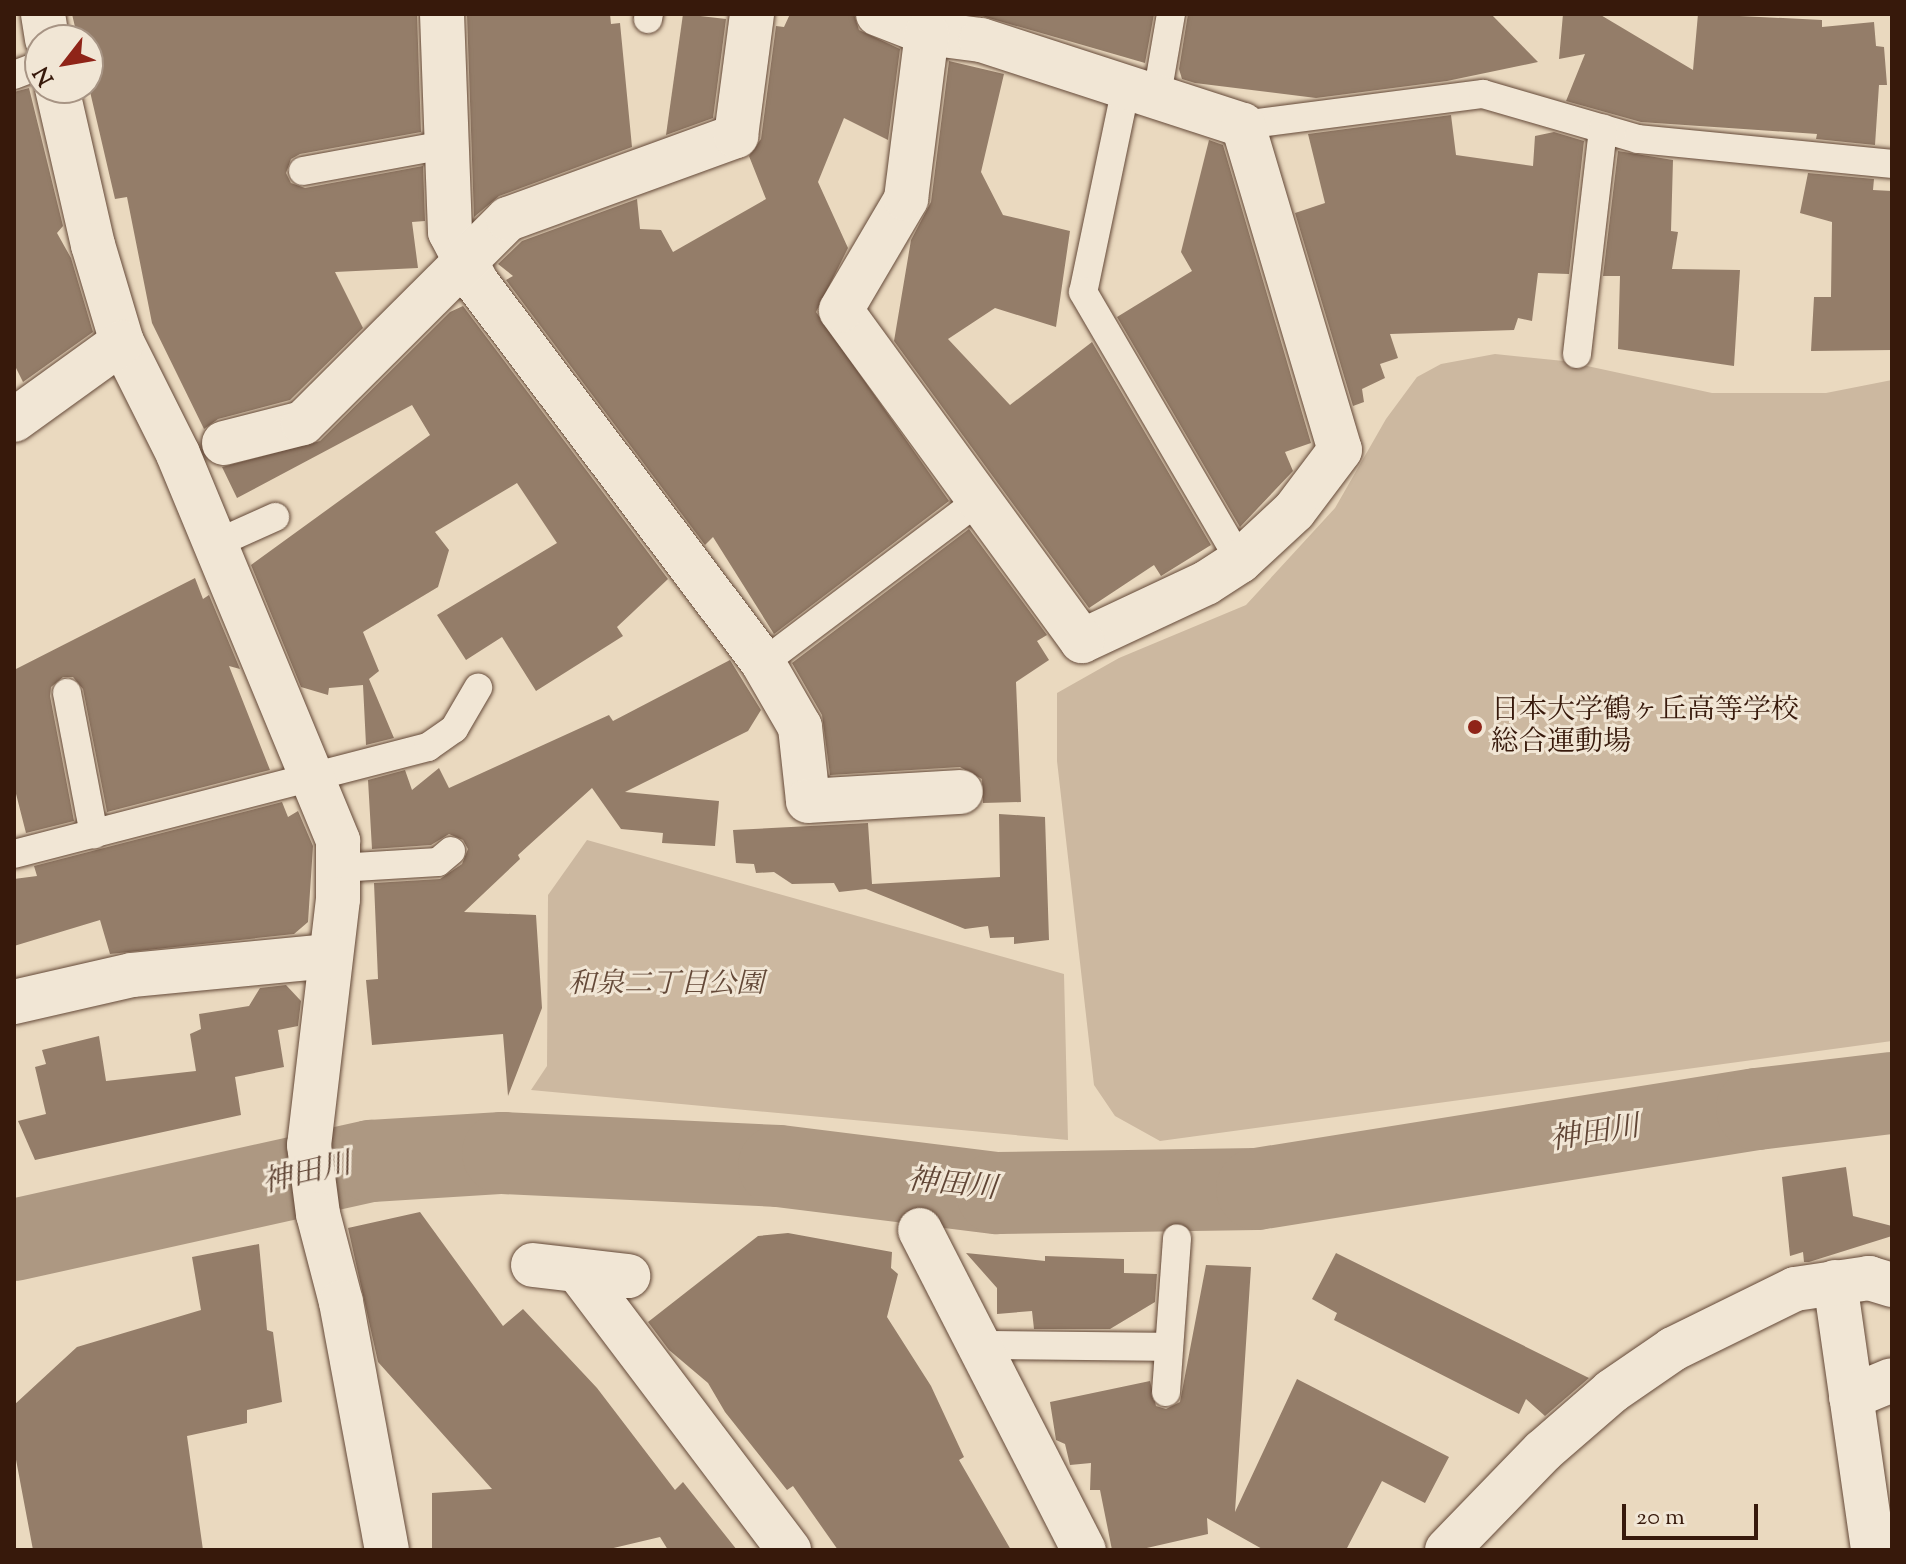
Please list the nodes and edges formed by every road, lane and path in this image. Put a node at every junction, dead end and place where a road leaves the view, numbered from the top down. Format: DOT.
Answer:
graph roads {
  1 [pos="442,14"];
  2 [pos="752,14"];
  3 [pos="878,14"];
  4 [pos="1171,14"];
  5 [pos="927,33"];
  6 [pos="1141,91"];
  7 [pos="61,104"];
  8 [pos="1243,125"];
  9 [pos="1603,128"];
  10 [pos="445,145"];
  11 [pos="1892,164"];
  12 [pos="303,171"];
  13 [pos="464,259"];
  14 [pos="122,342"];
  15 [pos="1577,354"];
  16 [pos="14,420"];
  17 [pos="224,443"];
  18 [pos="977,502"];
  19 [pos="275,517"];
  20 [pos="215,544"];
  21 [pos="1240,561"];
  22 [pos="763,663"];
  23 [pos="478,688"];
  24 [pos="67,693"];
  25 [pos="315,779"];
  26 [pos="961,792"];
  27 [pos="94,834"];
  28 [pos="451,851"];
  29 [pos="14,854"];
  30 [pos="338,868"];
  31 [pos="329,956"];
  32 [pos="14,1002"];
  33 [pos="920,1230"];
  34 [pos="1177,1238"];
  35 [pos="533,1265"];
  36 [pos="578,1271"];
  37 [pos="628,1276"];
  38 [pos="1835,1282"];
  39 [pos="1892,1285"];
  40 [pos="980,1345"];
  41 [pos="1167,1347"];
  42 [pos="1892,1380"];
  43 [pos="1166,1392"];
  44 [pos="1851,1397"];
  45 [pos="387,1550"];
  46 [pos="789,1550"];
  47 [pos="1084,1550"];
  48 [pos="1447,1550"];
  49 [pos="1873,1550"];
  1 -- 10 [label="street"];
  2 -- 13 [label="street"];
  3 -- 5 [label="street"];
  4 -- 6 [label="lane"];
  5 -- 6 [label="street"];
  5 -- 18 [label="street"];
  6 -- 8 [label="street"];
  6 -- 21 [label="lane"];
  7 -- 14 [label="street"];
  8 -- 9 [label="lane"];
  8 -- 21 [label="street"];
  9 -- 11 [label="lane"];
  9 -- 15 [label="lane"];
  10 -- 12 [label="lane"];
  10 -- 13 [label="street"];
  13 -- 17 [label="street"];
  13 -- 22 [label="street"];
  14 -- 16 [label="street"];
  14 -- 20 [label="street"];
  18 -- 21 [label="street"];
  18 -- 22 [label="lane"];
  19 -- 20 [label="lane"];
  20 -- 25 [label="street"];
  22 -- 26 [label="street"];
  23 -- 25 [label="lane"];
  24 -- 27 [label="lane"];
  25 -- 27 [label="lane"];
  25 -- 30 [label="street"];
  27 -- 29 [label="lane"];
  28 -- 30 [label="lane"];
  30 -- 31 [label="street"];
  31 -- 32 [label="street"];
  31 -- 45 [label="street"];
  33 -- 40 [label="street"];
  34 -- 41 [label="lane"];
  35 -- 36 [label="street"];
  36 -- 37 [label="street"];
  36 -- 46 [label="street"];
  38 -- 39 [label="street"];
  38 -- 44 [label="street"];
  38 -- 48 [label="street"];
  40 -- 41 [label="lane"];
  40 -- 47 [label="street"];
  41 -- 43 [label="lane"];
  42 -- 44 [label="street"];
  44 -- 49 [label="street"];
}
